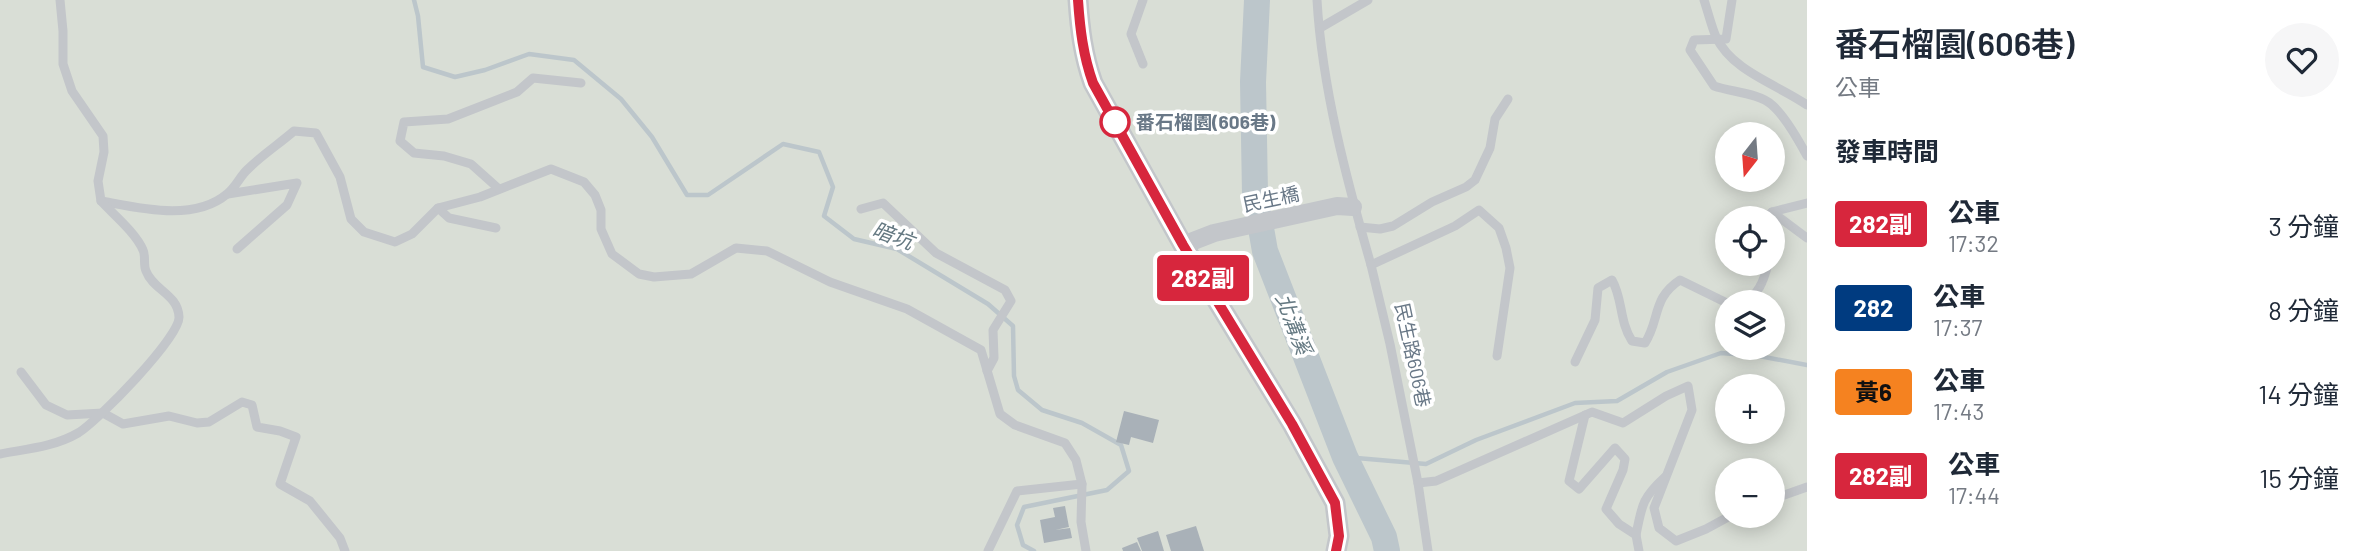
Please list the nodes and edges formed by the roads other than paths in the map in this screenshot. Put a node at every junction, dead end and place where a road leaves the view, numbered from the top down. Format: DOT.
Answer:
graph roads {
  1 [pos="60,0"];
  2 [pos="1078,0"];
  3 [pos="1143,0"];
  4 [pos="1317,0"];
  5 [pos="1368,0"];
  6 [pos="1704,0"];
  7 [pos="1732,0"];
  8 [pos="1320,28"];
  9 [pos="1716,37"];
  10 [pos="1143,64"];
  11 [pos="581,83"];
  12 [pos="1508,99"];
  13 [pos="1807,105"];
  14 [pos="1807,156"];
  15 [pos="499,189"];
  16 [pos="228,194"];
  17 [pos="101,201"];
  18 [pos="1807,203"];
  19 [pos="1345,206"];
  20 [pos="438,208"];
  21 [pos="861,209"];
  22 [pos="1785,210"];
  23 [pos="1785,225"];
  24 [pos="1360,227"];
  25 [pos="496,228"];
  26 [pos="1807,238"];
  27 [pos="1183,245"];
  28 [pos="237,249"];
  29 [pos="1371,265"];
  30 [pos="1715,297"];
  31 [pos="1497,356"];
  32 [pos="1575,362"];
  33 [pos="21,372"];
  34 [pos="987,372"];
  35 [pos="103,413"];
  36 [pos="1585,415"];
  37 [pos="0,454"];
  38 [pos="1667,475"];
  39 [pos="1418,483"];
  40 [pos="1082,484"];
  41 [pos="1807,487"];
  42 [pos="1785,495"];
  43 [pos="1715,524"];
  44 [pos="1636,535"];
  45 [pos="345,551"];
  46 [pos="988,551"];
  47 [pos="1086,551"];
  48 [pos="1336,551"];
  49 [pos="1428,551"];
  50 [pos="1639,551"];
  1 -- 17 [label="lane"];
  2 -- 27 [label="street"];
  3 -- 10 [label="lane"];
  4 -- 8 [label="lane, 民生路606巷"];
  5 -- 8 [label="lane"];
  6 -- 9 [label="lane"];
  7 -- 9 [label="lane"];
  8 -- 19 [label="lane, 民生路606巷"];
  9 -- 13 [label="lane"];
  9 -- 14 [label="lane"];
  11 -- 15 [label="lane"];
  12 -- 24 [label="lane"];
  15 -- 20 [label="lane"];
  15 -- 34 [label="lane"];
  16 -- 17 [label="lane"];
  16 -- 20 [label="lane"];
  16 -- 28 [label="lane"];
  17 -- 35 [label="lane"];
  18 -- 22 [label="lane"];
  19 -- 24 [label="lane, 民生路606巷"];
  19 -- 27 [label="street, 民生橋"];
  20 -- 25 [label="lane"];
  21 -- 34 [label="lane"];
  23 -- 26 [label="lane"];
  24 -- 29 [label="lane, 民生路606巷"];
  27 -- 48 [label="street"];
  29 -- 31 [label="lane"];
  29 -- 39 [label="lane, 民生路606巷"];
  30 -- 32 [label="lane"];
  33 -- 35 [label="lane"];
  34 -- 40 [label="lane"];
  35 -- 37 [label="lane"];
  35 -- 45 [label="lane"];
  36 -- 38 [label="lane"];
  36 -- 39 [label="lane"];
  36 -- 44 [label="lane"];
  38 -- 43 [label="lane"];
  38 -- 44 [label="lane"];
  39 -- 49 [label="lane, 民生路606巷"];
  40 -- 46 [label="lane"];
  40 -- 47 [label="lane"];
  41 -- 42 [label="lane"];
  44 -- 50 [label="lane"];
}
